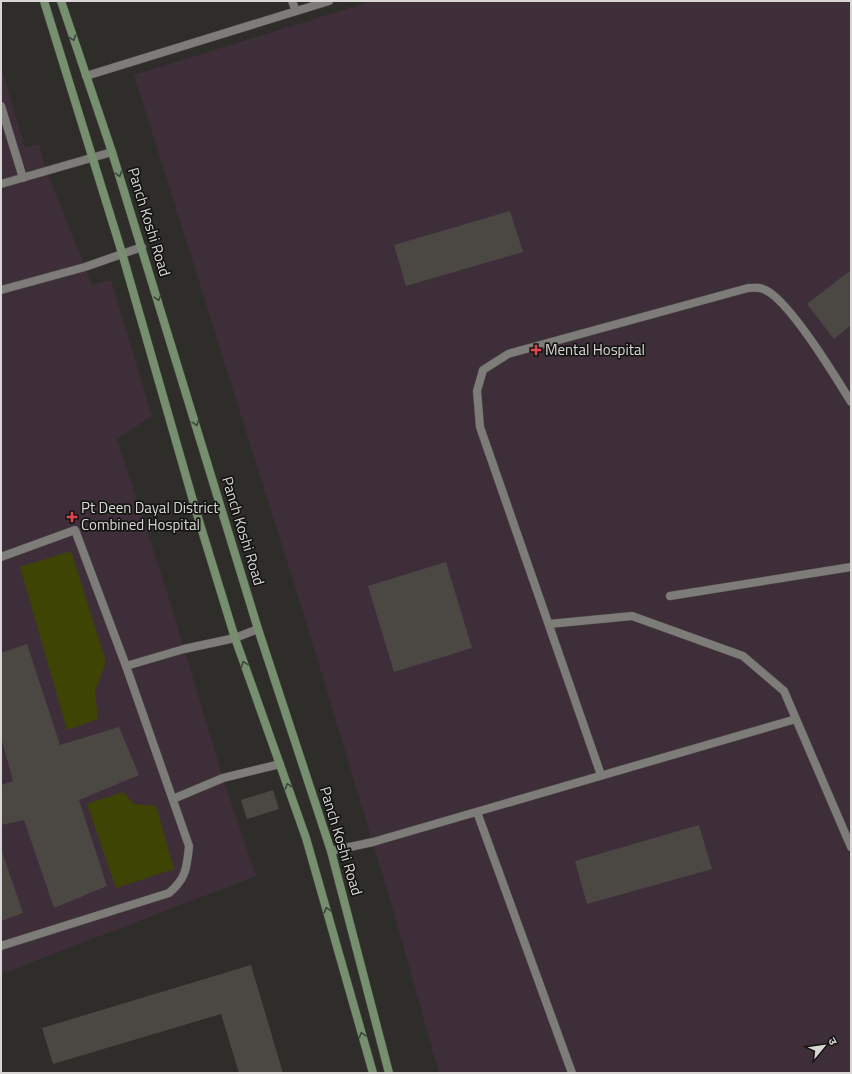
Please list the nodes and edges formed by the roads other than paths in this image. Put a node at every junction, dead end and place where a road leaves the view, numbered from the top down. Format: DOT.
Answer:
graph roads {
  1 [pos="44,1"];
  2 [pos="61,1"];
  3 [pos="292,1"];
  4 [pos="328,1"];
  5 [pos="296,11"];
  6 [pos="86,76"];
  7 [pos="1,106"];
  8 [pos="112,152"];
  9 [pos="91,157"];
  10 [pos="23,178"];
  11 [pos="1,184"];
  12 [pos="142,247"];
  13 [pos="122,254"];
  14 [pos="1,290"];
  15 [pos="851,402"];
  16 [pos="1,557"];
  17 [pos="851,567"];
  18 [pos="670,596"];
  19 [pos="549,624"];
  20 [pos="258,629"];
  21 [pos="235,638"];
  22 [pos="126,666"];
  23 [pos="796,719"];
  24 [pos="280,764"];
  25 [pos="600,775"];
  26 [pos="173,799"];
  27 [pos="477,812"];
  28 [pos="851,847"];
  29 [pos="331,851"];
  30 [pos="1,946"];
  31 [pos="373,1073"];
  32 [pos="389,1073"];
  33 [pos="572,1073"];
  1 -- 9 [label="street"];
  2 -- 6 [label="street, Panch Koshi Road, one-way"];
  3 -- 5 [label="street"];
  4 -- 5 [label="street"];
  5 -- 6 [label="street"];
  6 -- 8 [label="street, Panch Koshi Road"];
  7 -- 10 [label="street"];
  8 -- 9 [label="street"];
  8 -- 12 [label="street, Panch Koshi Road, one-way"];
  9 -- 10 [label="street"];
  9 -- 13 [label="street"];
  10 -- 11 [label="street"];
  12 -- 13 [label="street"];
  12 -- 20 [label="street, Panch Koshi Road, one-way"];
  13 -- 14 [label="street"];
  13 -- 21 [label="street"];
  15 -- 19 [label="street"];
  16 -- 22 [label="street"];
  17 -- 18 [label="street"];
  19 -- 23 [label="street"];
  19 -- 25 [label="street"];
  20 -- 21 [label="street"];
  20 -- 29 [label="street, Panch Koshi Road"];
  21 -- 22 [label="street"];
  24 -- 21 [label="street, one-way"];
  22 -- 26 [label="street"];
  23 -- 25 [label="street"];
  23 -- 28 [label="street"];
  24 -- 26 [label="street"];
  31 -- 24 [label="street, one-way"];
  25 -- 27 [label="street"];
  26 -- 30 [label="street"];
  27 -- 29 [label="street"];
  27 -- 33 [label="street"];
  29 -- 32 [label="street, Panch Koshi Road"];
}
